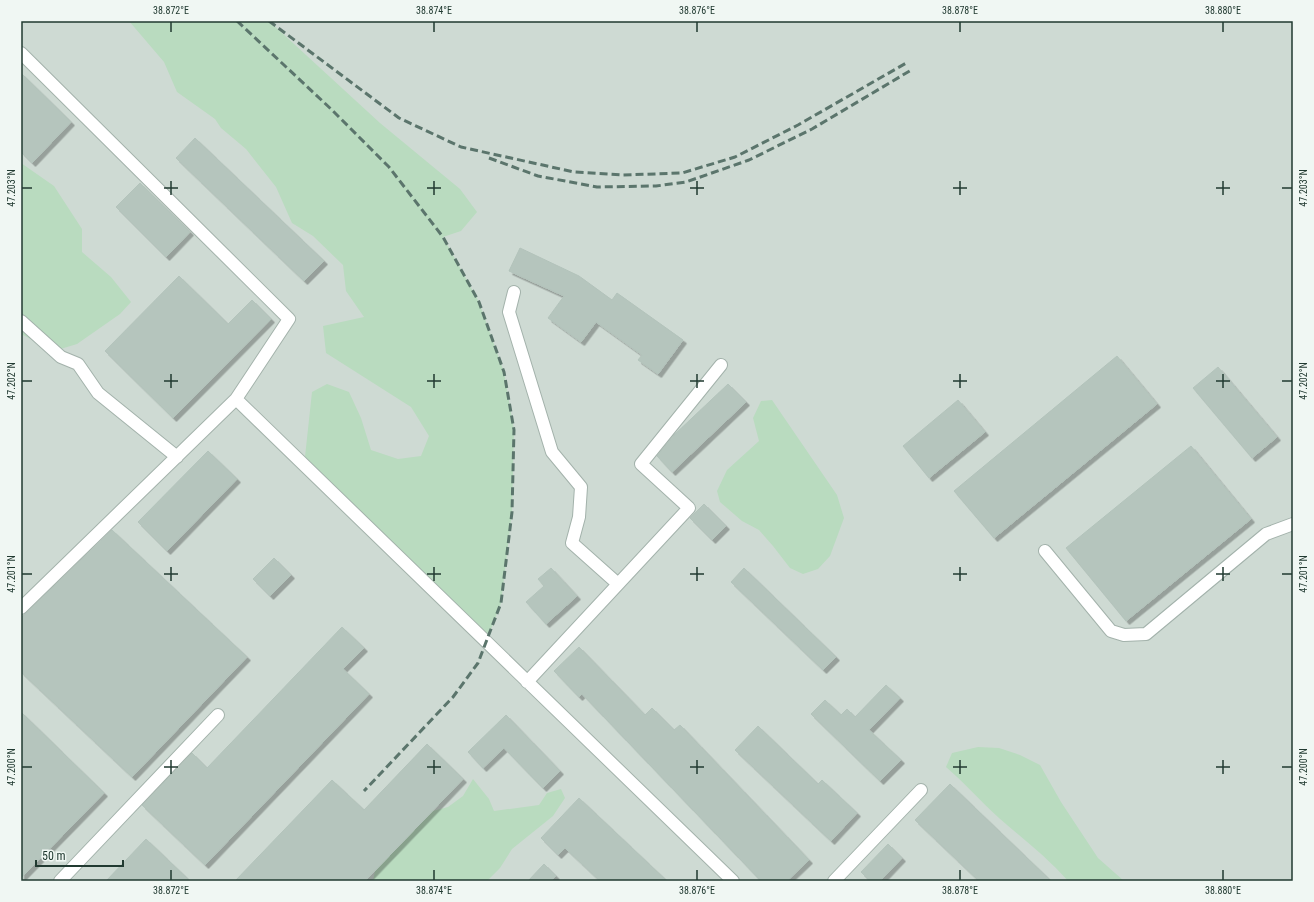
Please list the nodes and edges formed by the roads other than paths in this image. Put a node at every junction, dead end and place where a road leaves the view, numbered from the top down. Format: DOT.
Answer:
graph roads {
  1 [pos="21,53"];
  2 [pos="514,292"];
  3 [pos="21,321"];
  4 [pos="721,365"];
  5 [pos="236,399"];
  6 [pos="177,457"];
  7 [pos="1293,524"];
  8 [pos="1046,551"];
  9 [pos="618,584"];
  10 [pos="21,608"];
  11 [pos="528,682"];
  12 [pos="218,715"];
  13 [pos="921,790"];
  14 [pos="60,881"];
  15 [pos="733,881"];
  16 [pos="834,881"];
  1 -- 5 [label="lane"];
  2 -- 9 [label="lane"];
  3 -- 6 [label="lane"];
  4 -- 9 [label="lane"];
  5 -- 6 [label="lane"];
  5 -- 11 [label="lane"];
  6 -- 10 [label="lane"];
  7 -- 8 [label="lane"];
  9 -- 11 [label="lane"];
  11 -- 15 [label="lane"];
  12 -- 14 [label="lane"];
  13 -- 16 [label="lane"];
}
